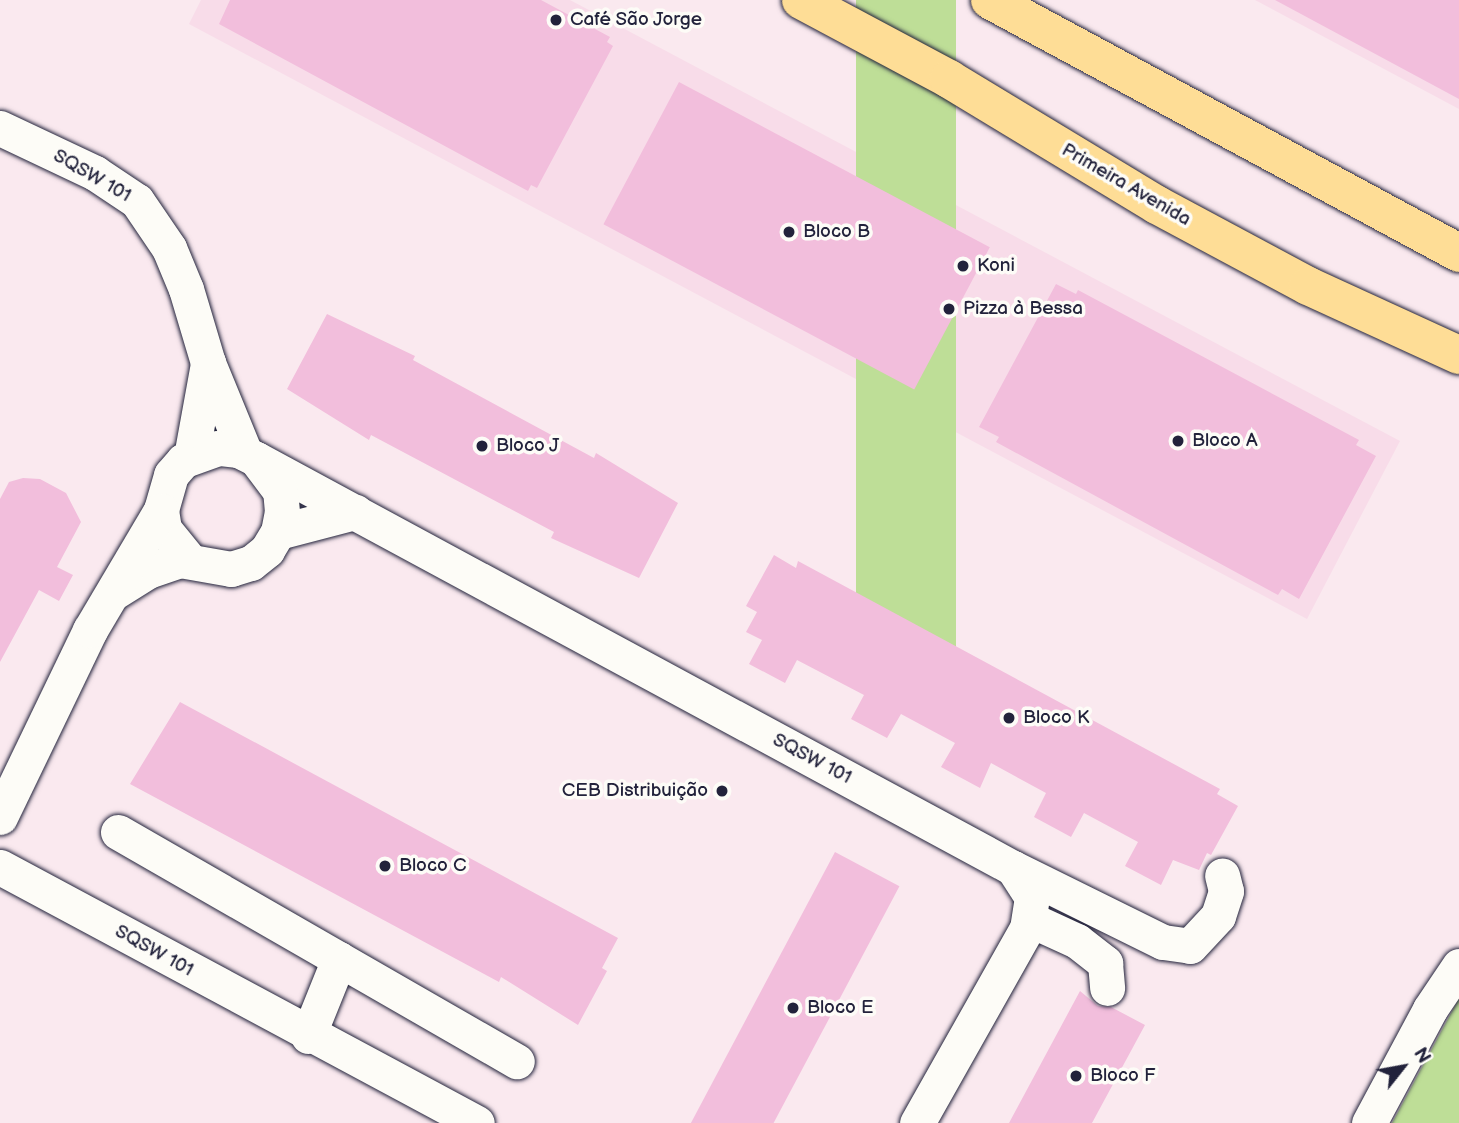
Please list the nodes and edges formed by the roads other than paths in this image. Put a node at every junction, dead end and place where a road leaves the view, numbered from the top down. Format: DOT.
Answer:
graph roads {
  1 [pos="802,0"];
  2 [pos="990,0"];
  3 [pos="0,128"];
  4 [pos="1459,253"];
  5 [pos="1458,348"];
  6 [pos="208,363"];
  7 [pos="251,456"];
  8 [pos="191,457"];
  9 [pos="161,510"];
  10 [pos="355,512"];
  11 [pos="278,532"];
  12 [pos="190,561"];
  13 [pos="113,593"];
  14 [pos="0,817"];
  15 [pos="118,832"];
  16 [pos="0,867"];
  17 [pos="1013,868"];
  18 [pos="1222,876"];
  19 [pos="1029,919"];
  20 [pos="338,959"];
  21 [pos="1459,966"];
  22 [pos="1107,988"];
  23 [pos="308,1035"];
  24 [pos="517,1061"];
  25 [pos="477,1123"];
  26 [pos="917,1123"];
  27 [pos="1369,1123"];
  1 -- 5 [label="main road, Primeira Avenida"];
  2 -- 4 [label="main road"];
  3 -- 6 [label="street, SQSW 101"];
  6 -- 7 [label="street, SQSW 101"];
  6 -- 8 [label="street, SQSW 101"];
  7 -- 8 [label="street"];
  7 -- 10 [label="street, SQSW 101"];
  7 -- 11 [label="street"];
  8 -- 9 [label="street"];
  9 -- 12 [label="street"];
  9 -- 13 [label="street"];
  10 -- 11 [label="street"];
  10 -- 17 [label="street, SQSW 101"];
  11 -- 12 [label="street"];
  12 -- 13 [label="street"];
  13 -- 14 [label="street"];
  15 -- 20 [label="street"];
  16 -- 23 [label="street, SQSW 101"];
  17 -- 18 [label="street"];
  17 -- 19 [label="street, SQSW 101"];
  19 -- 22 [label="street"];
  19 -- 26 [label="street"];
  20 -- 23 [label="street"];
  20 -- 24 [label="street"];
  21 -- 27 [label="street"];
  23 -- 25 [label="street, SQSW 101"];
}
